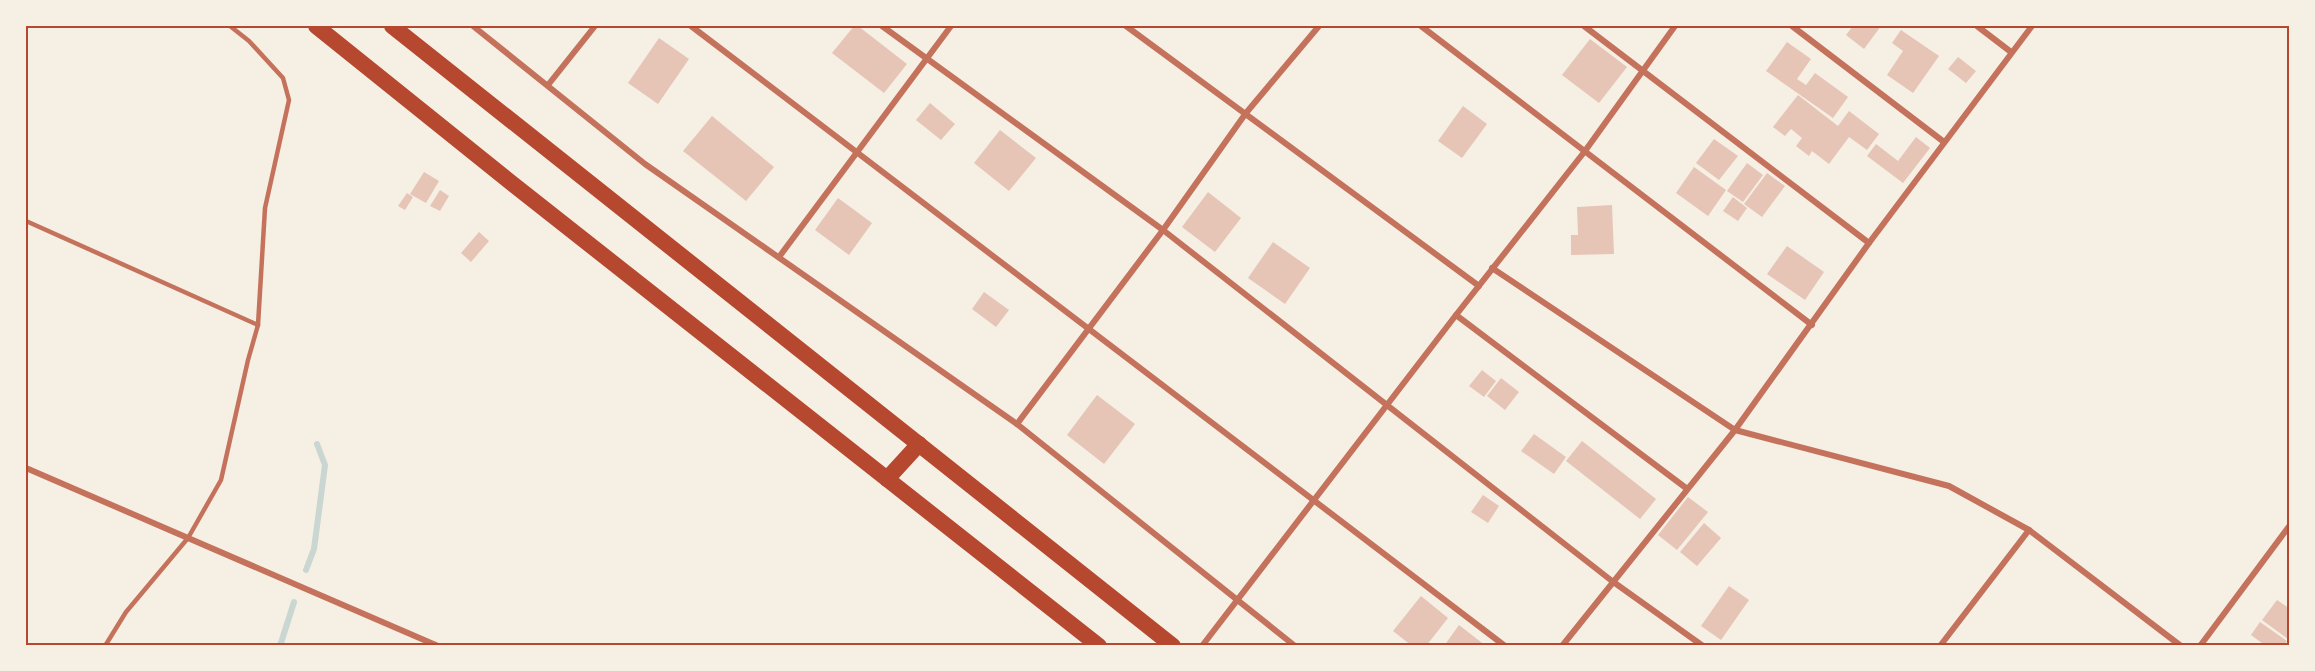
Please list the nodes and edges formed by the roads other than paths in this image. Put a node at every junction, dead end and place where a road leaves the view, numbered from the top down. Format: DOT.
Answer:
graph roads {
  1 [pos="230,26"];
  2 [pos="316,26"];
  3 [pos="392,26"];
  4 [pos="473,26"];
  5 [pos="595,26"];
  6 [pos="691,26"];
  7 [pos="882,26"];
  8 [pos="951,26"];
  9 [pos="1126,26"];
  10 [pos="1319,26"];
  11 [pos="1421,26"];
  12 [pos="1584,26"];
  13 [pos="1675,26"];
  14 [pos="1792,26"];
  15 [pos="1977,26"];
  16 [pos="2032,26"];
  17 [pos="2011,52"];
  18 [pos="926,57"];
  19 [pos="1641,69"];
  20 [pos="548,85"];
  21 [pos="1246,113"];
  22 [pos="1944,142"];
  23 [pos="1585,151"];
  24 [pos="857,152"];
  25 [pos="26,221"];
  26 [pos="1163,230"];
  27 [pos="1869,243"];
  28 [pos="779,257"];
  29 [pos="1492,268"];
  30 [pos="1479,286"];
  31 [pos="1456,315"];
  32 [pos="258,325"];
  33 [pos="1812,325"];
  34 [pos="1089,328"];
  35 [pos="1387,405"];
  36 [pos="1017,424"];
  37 [pos="1735,430"];
  38 [pos="919,444"];
  39 [pos="26,468"];
  40 [pos="888,479"];
  41 [pos="1686,488"];
  42 [pos="1315,501"];
  43 [pos="2289,525"];
  44 [pos="2029,530"];
  45 [pos="188,538"];
  46 [pos="1612,581"];
  47 [pos="1237,599"];
  48 [pos="2202,643"];
  49 [pos="105,645"];
  50 [pos="438,645"];
  51 [pos="1099,645"];
  52 [pos="1173,645"];
  53 [pos="1202,645"];
  54 [pos="1295,645"];
  55 [pos="1505,645"];
  56 [pos="1562,645"];
  57 [pos="1703,645"];
  58 [pos="1940,645"];
  59 [pos="2181,645"];
  60 [pos="2212,645"];
  1 -- 32 [label="lane"];
  2 -- 40 [label="highway"];
  3 -- 38 [label="highway"];
  4 -- 20 [label="street"];
  5 -- 20 [label="street"];
  6 -- 24 [label="street"];
  7 -- 18 [label="street"];
  8 -- 18 [label="street"];
  9 -- 21 [label="street"];
  10 -- 21 [label="street"];
  11 -- 23 [label="street"];
  12 -- 19 [label="street"];
  13 -- 19 [label="street"];
  14 -- 22 [label="street"];
  15 -- 17 [label="street"];
  16 -- 17 [label="street"];
  17 -- 22 [label="street"];
  18 -- 24 [label="street"];
  18 -- 26 [label="street"];
  19 -- 23 [label="street"];
  19 -- 27 [label="street"];
  20 -- 28 [label="street"];
  21 -- 26 [label="street"];
  21 -- 30 [label="street"];
  22 -- 27 [label="street"];
  23 -- 29 [label="street"];
  23 -- 33 [label="street"];
  24 -- 28 [label="street"];
  24 -- 34 [label="street"];
  25 -- 32 [label="lane"];
  26 -- 34 [label="street"];
  26 -- 35 [label="street"];
  27 -- 33 [label="street"];
  28 -- 36 [label="street"];
  29 -- 30 [label="street"];
  29 -- 37 [label="street"];
  30 -- 31 [label="street"];
  31 -- 35 [label="street"];
  31 -- 41 [label="street"];
  32 -- 45 [label="lane"];
  33 -- 37 [label="street"];
  34 -- 36 [label="street"];
  34 -- 42 [label="street"];
  35 -- 42 [label="street"];
  35 -- 46 [label="street"];
  36 -- 47 [label="street"];
  37 -- 41 [label="street"];
  37 -- 44 [label="street"];
  38 -- 40 [label="highway"];
  38 -- 52 [label="highway"];
  39 -- 45 [label="street"];
  40 -- 51 [label="highway"];
  41 -- 46 [label="street"];
  42 -- 47 [label="street"];
  42 -- 55 [label="street"];
  43 -- 48 [label="street"];
  44 -- 58 [label="street"];
  44 -- 59 [label="street"];
  45 -- 49 [label="lane"];
  45 -- 50 [label="street"];
  46 -- 56 [label="street"];
  46 -- 57 [label="street"];
  47 -- 53 [label="street"];
  47 -- 54 [label="street"];
  48 -- 60 [label="street"];
}
